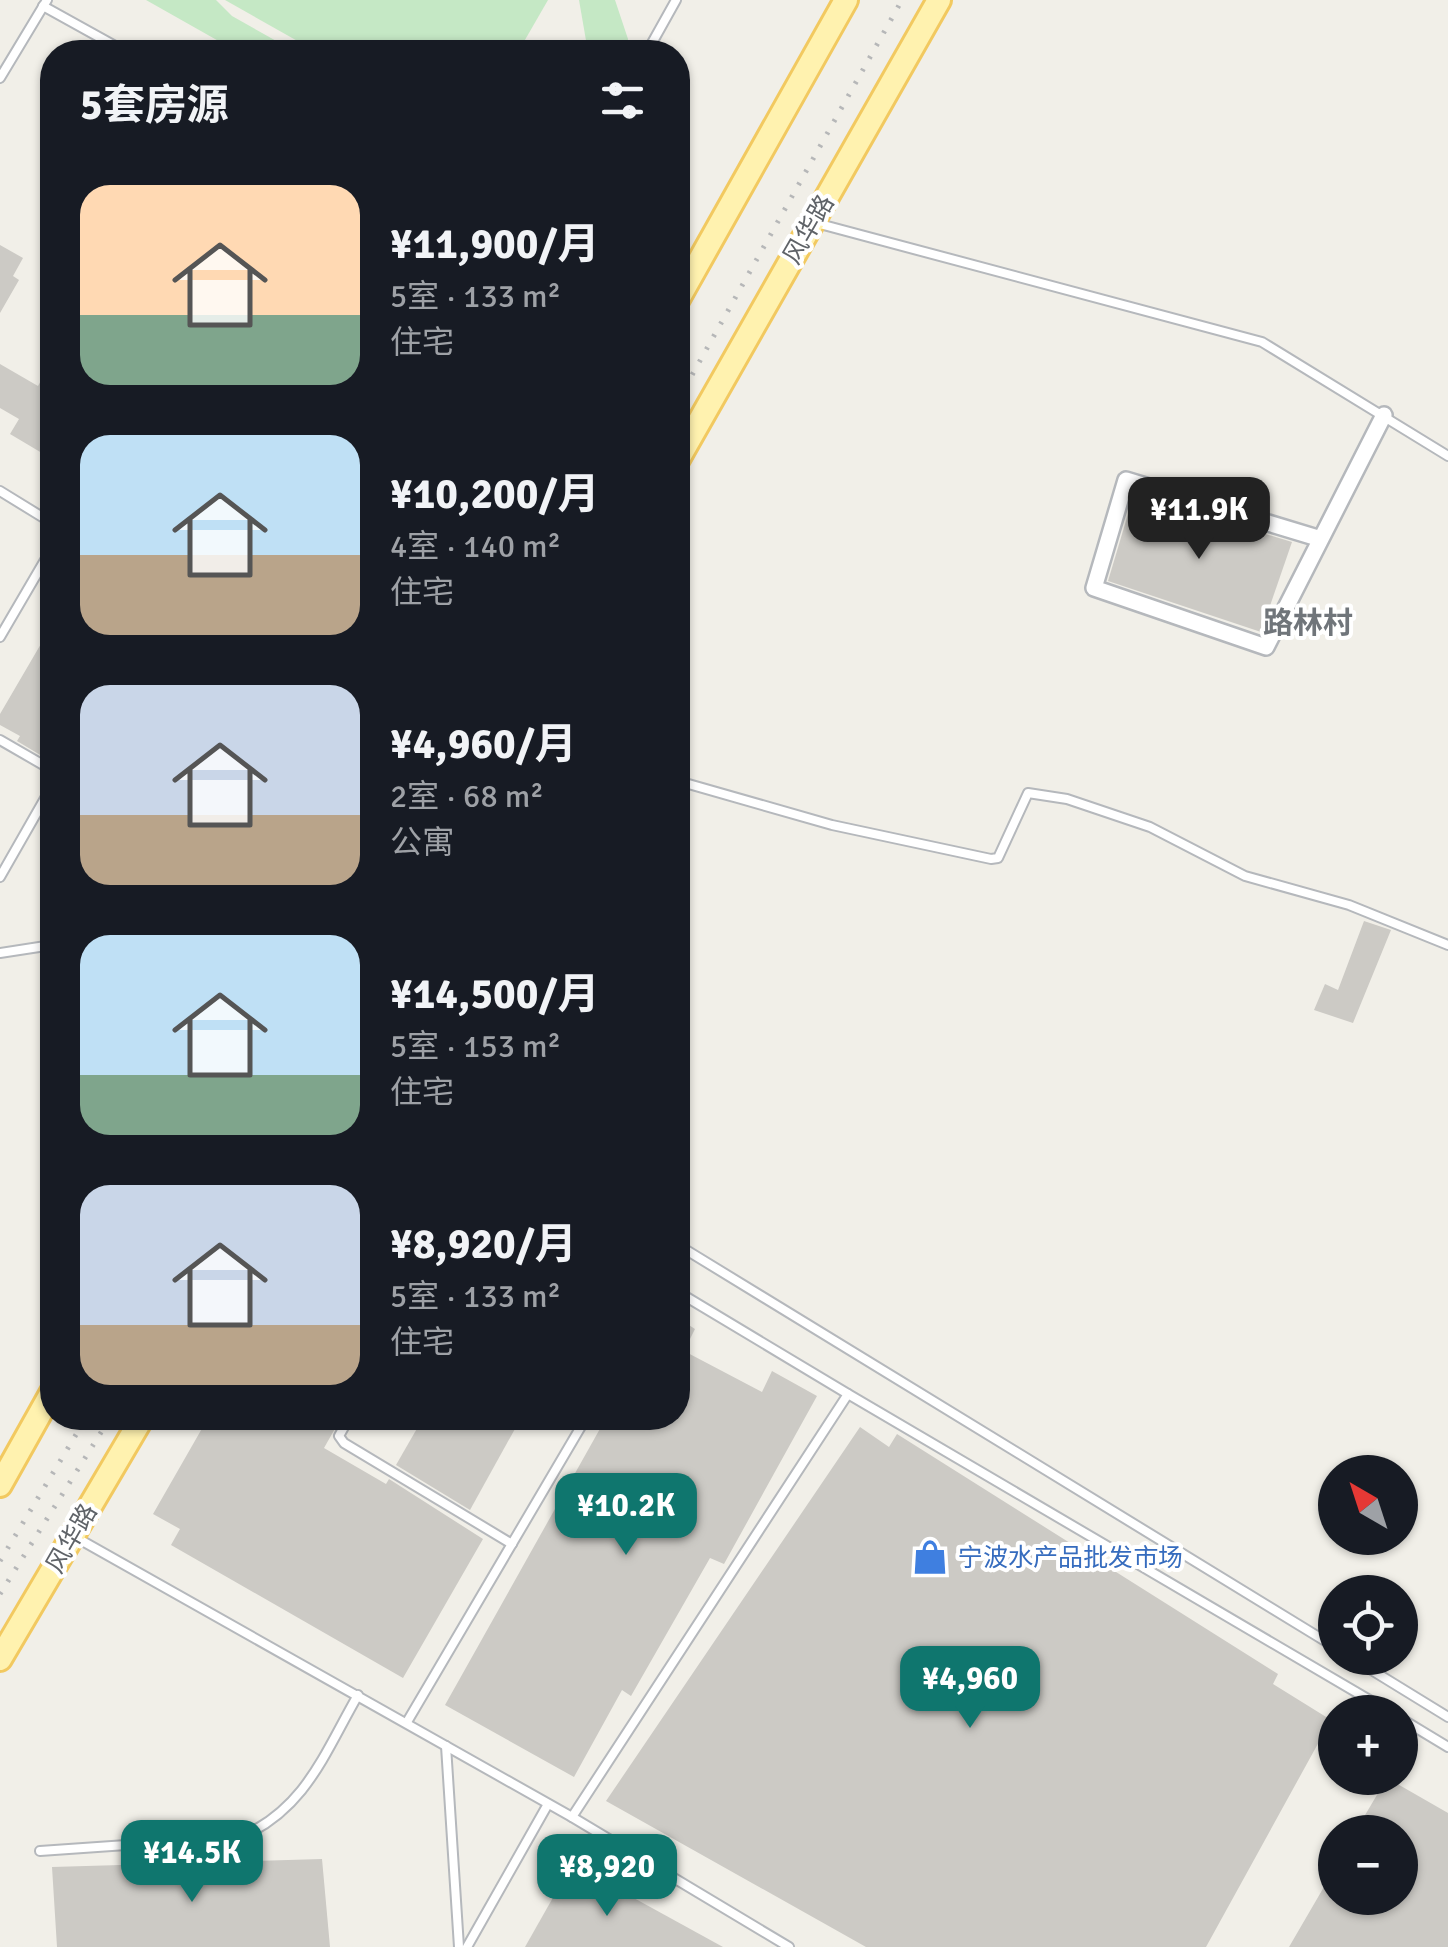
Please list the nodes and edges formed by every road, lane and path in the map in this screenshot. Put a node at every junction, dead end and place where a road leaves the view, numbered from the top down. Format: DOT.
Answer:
graph roads {
  1 [pos="676,0"];
  2 [pos="846,0"];
  3 [pos="939,0"];
  4 [pos="45,3"];
  5 [pos="106,40"];
  6 [pos="654,40"];
  7 [pos="0,78"];
  8 [pos="812,222"];
  9 [pos="690,278"];
  10 [pos="1384,416"];
  11 [pos="690,438"];
  12 [pos="1448,456"];
  13 [pos="0,491"];
  14 [pos="40,516"];
  15 [pos="1321,539"];
  16 [pos="40,568"];
  17 [pos="0,636"];
  18 [pos="0,740"];
  19 [pos="40,763"];
  20 [pos="690,784"];
  21 [pos="40,807"];
  22 [pos="0,877"];
  23 [pos="1448,945"];
  24 [pos="40,947"];
  25 [pos="0,953"];
  26 [pos="690,1252"];
  27 [pos="690,1299"];
  28 [pos="848,1394"];
  29 [pos="40,1413"];
  30 [pos="135,1430"];
  31 [pos="343,1430"];
  32 [pos="579,1430"];
  33 [pos="0,1485"];
  34 [pos="73,1535"];
  35 [pos="512,1544"];
  36 [pos="1318,1638"];
  37 [pos="0,1659"];
  38 [pos="1380,1675"];
  39 [pos="358,1695"];
  40 [pos="1361,1695"];
  41 [pos="1448,1717"];
  42 [pos="407,1722"];
  43 [pos="1418,1729"];
  44 [pos="446,1746"];
  45 [pos="1448,1747"];
  46 [pos="548,1804"];
  47 [pos="572,1817"];
  48 [pos="40,1850"];
  49 [pos="459,1947"];
  50 [pos="467,1947"];
  51 [pos="789,1947"];
  1 -- 6 [label="lane"];
  2 -- 9 [label="main road"];
  3 -- 8 [label="main road, 风华路"];
  4 -- 5 [label="lane"];
  4 -- 7 [label="lane"];
  8 -- 10 [label="lane"];
  8 -- 11 [label="main road, 风华路"];
  10 -- 12 [label="lane"];
  10 -- 15 [label="street"];
  13 -- 14 [label="lane"];
  15 -- 15 [label="street"];
  16 -- 17 [label="lane"];
  18 -- 19 [label="lane"];
  20 -- 23 [label="lane"];
  21 -- 22 [label="lane"];
  24 -- 25 [label="lane"];
  26 -- 36 [label="lane"];
  27 -- 28 [label="lane"];
  28 -- 40 [label="lane"];
  28 -- 47 [label="lane"];
  29 -- 33 [label="main road"];
  30 -- 34 [label="main road, 风华路"];
  31 -- 35 [label="lane"];
  32 -- 35 [label="lane"];
  34 -- 37 [label="main road, 风华路"];
  34 -- 39 [label="lane"];
  35 -- 42 [label="lane"];
  38 -- 41 [label="lane"];
  39 -- 42 [label="lane"];
  39 -- 48 [label="lane"];
  42 -- 44 [label="lane"];
  43 -- 45 [label="lane"];
  44 -- 46 [label="lane"];
  44 -- 49 [label="lane"];
  46 -- 47 [label="lane"];
  46 -- 50 [label="lane"];
  47 -- 51 [label="lane"];
}
